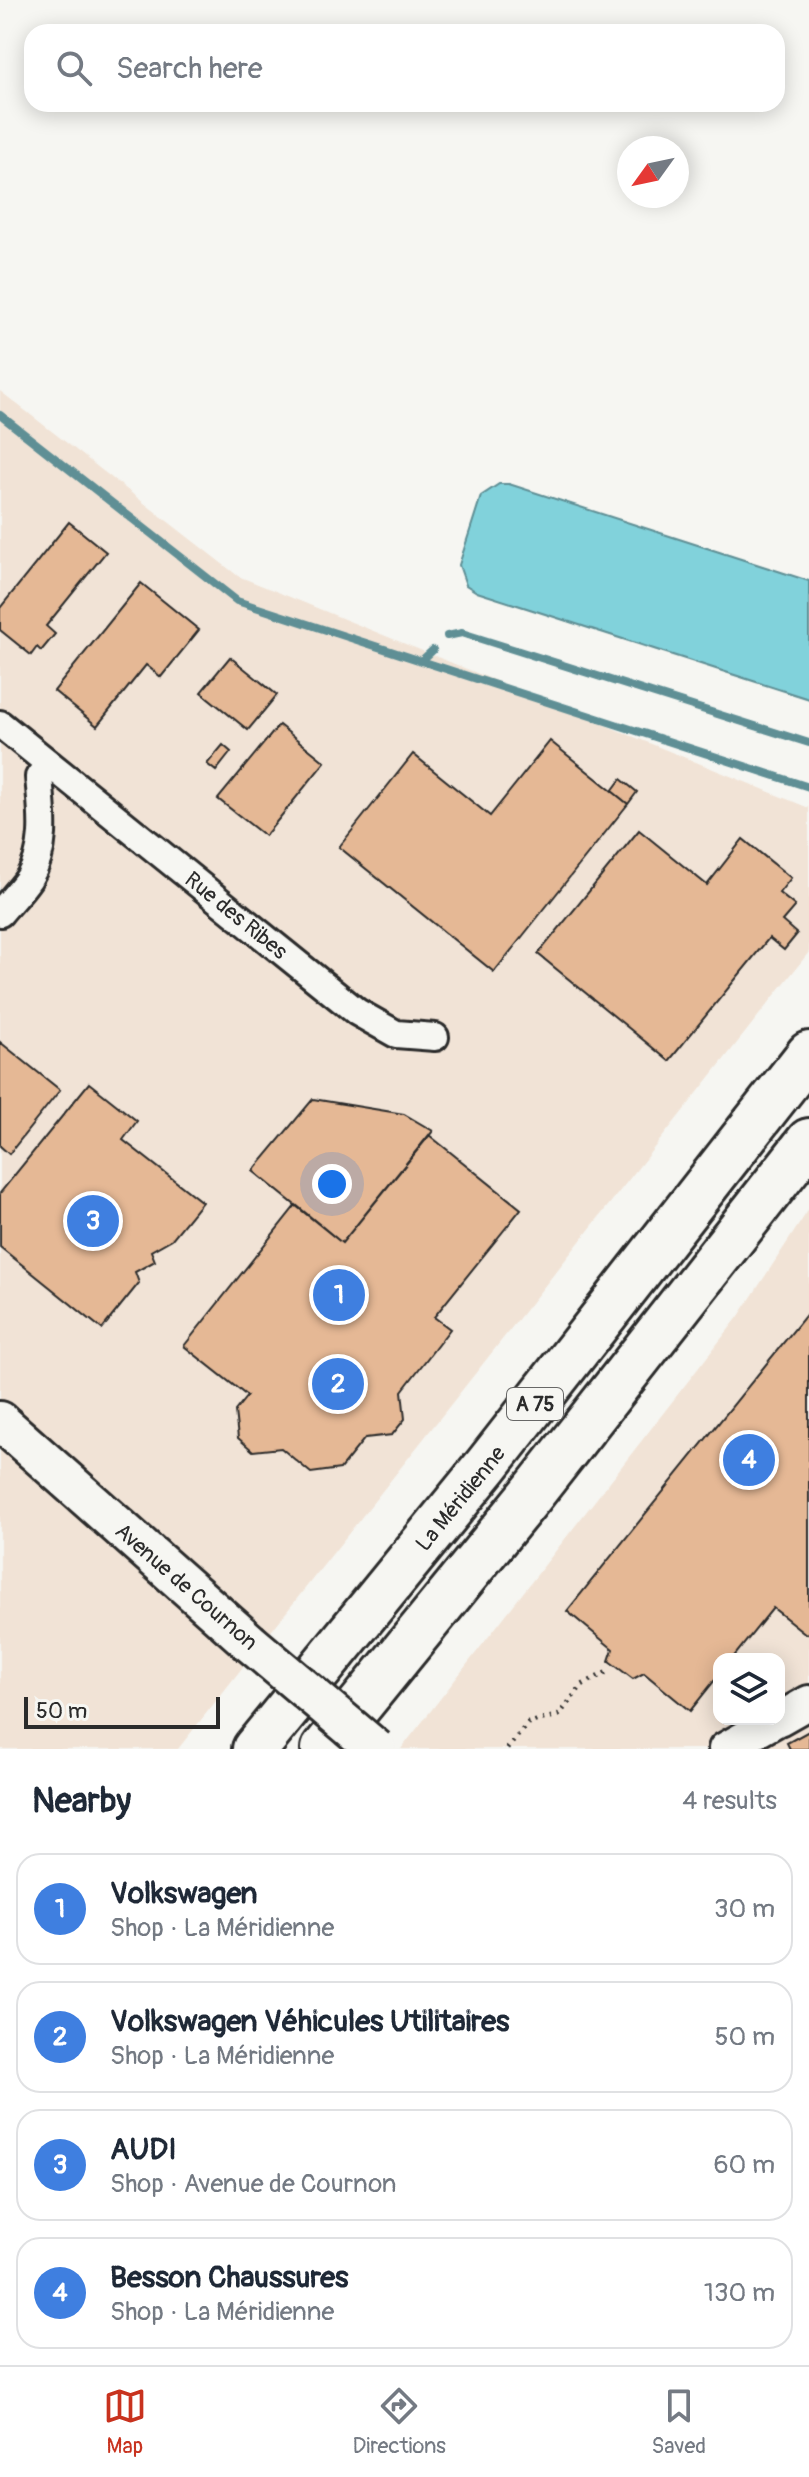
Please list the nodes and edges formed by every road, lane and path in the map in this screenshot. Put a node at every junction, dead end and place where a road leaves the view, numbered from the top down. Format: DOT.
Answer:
graph roads {
  1 [pos="0,724"];
  2 [pos="49,764"];
  3 [pos="0,913"];
  4 [pos="435,1037"];
  5 [pos="809,1054"];
  6 [pos="809,1141"];
  7 [pos="0,1421"];
  8 [pos="609,1671"];
  9 [pos="809,1702"];
  10 [pos="785,1716"];
  11 [pos="768,1725"];
  12 [pos="255,1749"];
  13 [pos="324,1749"];
  14 [pos="376,1749"];
  15 [pos="507,1749"];
  16 [pos="725,1749"];
  1 -- 2 [label="street, Rue des Ribes"];
  2 -- 3 [label="street"];
  2 -- 4 [label="street, Rue des Ribes"];
  5 -- 12 [label="highway, La Méridienne / A 75"];
  6 -- 13 [label="highway, A 75"];
  7 -- 14 [label="main road, Avenue de Cournon, bridge"];
  8 -- 15 [label="path"];
  9 -- 10 [label="street"];
  11 -- 16 [label="street"];
}
